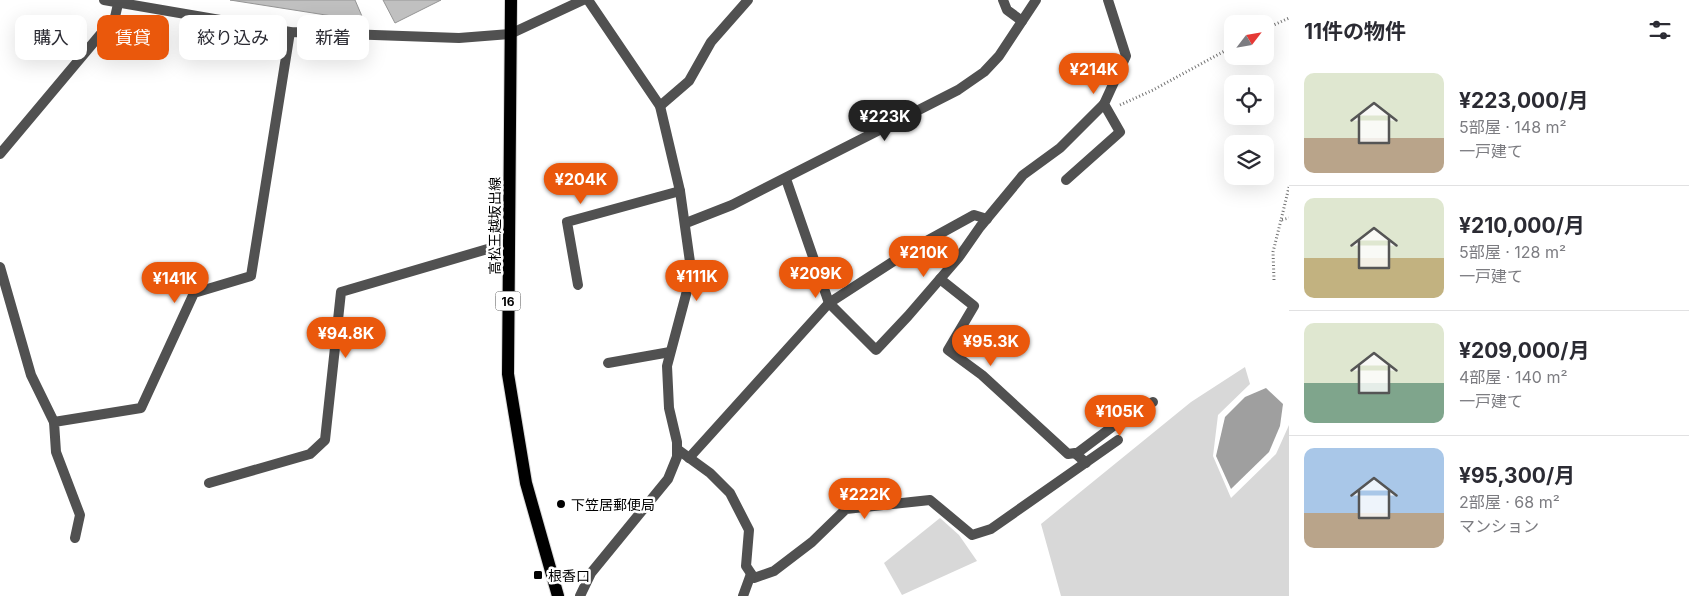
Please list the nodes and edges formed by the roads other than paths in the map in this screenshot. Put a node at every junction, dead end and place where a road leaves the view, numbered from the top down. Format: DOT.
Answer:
graph roads {
  1 [pos="104,0"];
  2 [pos="511,0"];
  3 [pos="583,0"];
  4 [pos="588,0"];
  5 [pos="748,0"];
  6 [pos="1003,0"];
  7 [pos="1036,0"];
  8 [pos="1108,0"];
  9 [pos="118,4"];
  10 [pos="1022,21"];
  11 [pos="290,32"];
  12 [pos="510,34"];
  13 [pos="660,106"];
  14 [pos="1106,107"];
  15 [pos="0,154"];
  16 [pos="786,179"];
  17 [pos="1066,180"];
  18 [pos="680,191"];
  19 [pos="987,219"];
  20 [pos="686,223"];
  21 [pos="508,243"];
  22 [pos="0,267"];
  23 [pos="940,278"];
  24 [pos="578,284"];
  25 [pos="829,303"];
  26 [pos="670,352"];
  27 [pos="608,363"];
  28 [pos="1153,402"];
  29 [pos="54,422"];
  30 [pos="1118,440"];
  31 [pos="677,450"];
  32 [pos="1076,454"];
  33 [pos="689,458"];
  34 [pos="1086,463"];
  35 [pos="209,483"];
  36 [pos="75,538"];
  37 [pos="751,574"];
  38 [pos="558,596"];
  39 [pos="580,596"];
  40 [pos="743,596"];
  1 -- 9 [label="street"];
  2 -- 12 [label="main road, 高松王越坂出線 / 16"];
  3 -- 12 [label="street"];
  4 -- 13 [label="street"];
  5 -- 13 [label="street"];
  6 -- 10 [label="street"];
  7 -- 10 [label="street"];
  8 -- 14 [label="street"];
  9 -- 11 [label="street"];
  9 -- 15 [label="street"];
  10 -- 16 [label="street"];
  11 -- 12 [label="street"];
  11 -- 29 [label="street"];
  12 -- 21 [label="main road, 高松王越坂出線 / 16"];
  13 -- 18 [label="street"];
  14 -- 17 [label="street"];
  14 -- 19 [label="street"];
  16 -- 20 [label="street"];
  16 -- 25 [label="street"];
  18 -- 20 [label="street"];
  18 -- 24 [label="street"];
  19 -- 23 [label="street"];
  19 -- 25 [label="street"];
  20 -- 26 [label="street"];
  21 -- 35 [label="street"];
  21 -- 38 [label="main road, 高松王越坂出線 / 16"];
  22 -- 29 [label="street"];
  23 -- 25 [label="street"];
  23 -- 32 [label="street"];
  25 -- 33 [label="street"];
  26 -- 27 [label="street"];
  26 -- 31 [label="street"];
  28 -- 32 [label="street"];
  29 -- 36 [label="street"];
  30 -- 34 [label="street"];
  31 -- 33 [label="street"];
  31 -- 39 [label="street"];
  32 -- 34 [label="street"];
  33 -- 37 [label="street"];
  34 -- 37 [label="street"];
  37 -- 40 [label="street"];
}
